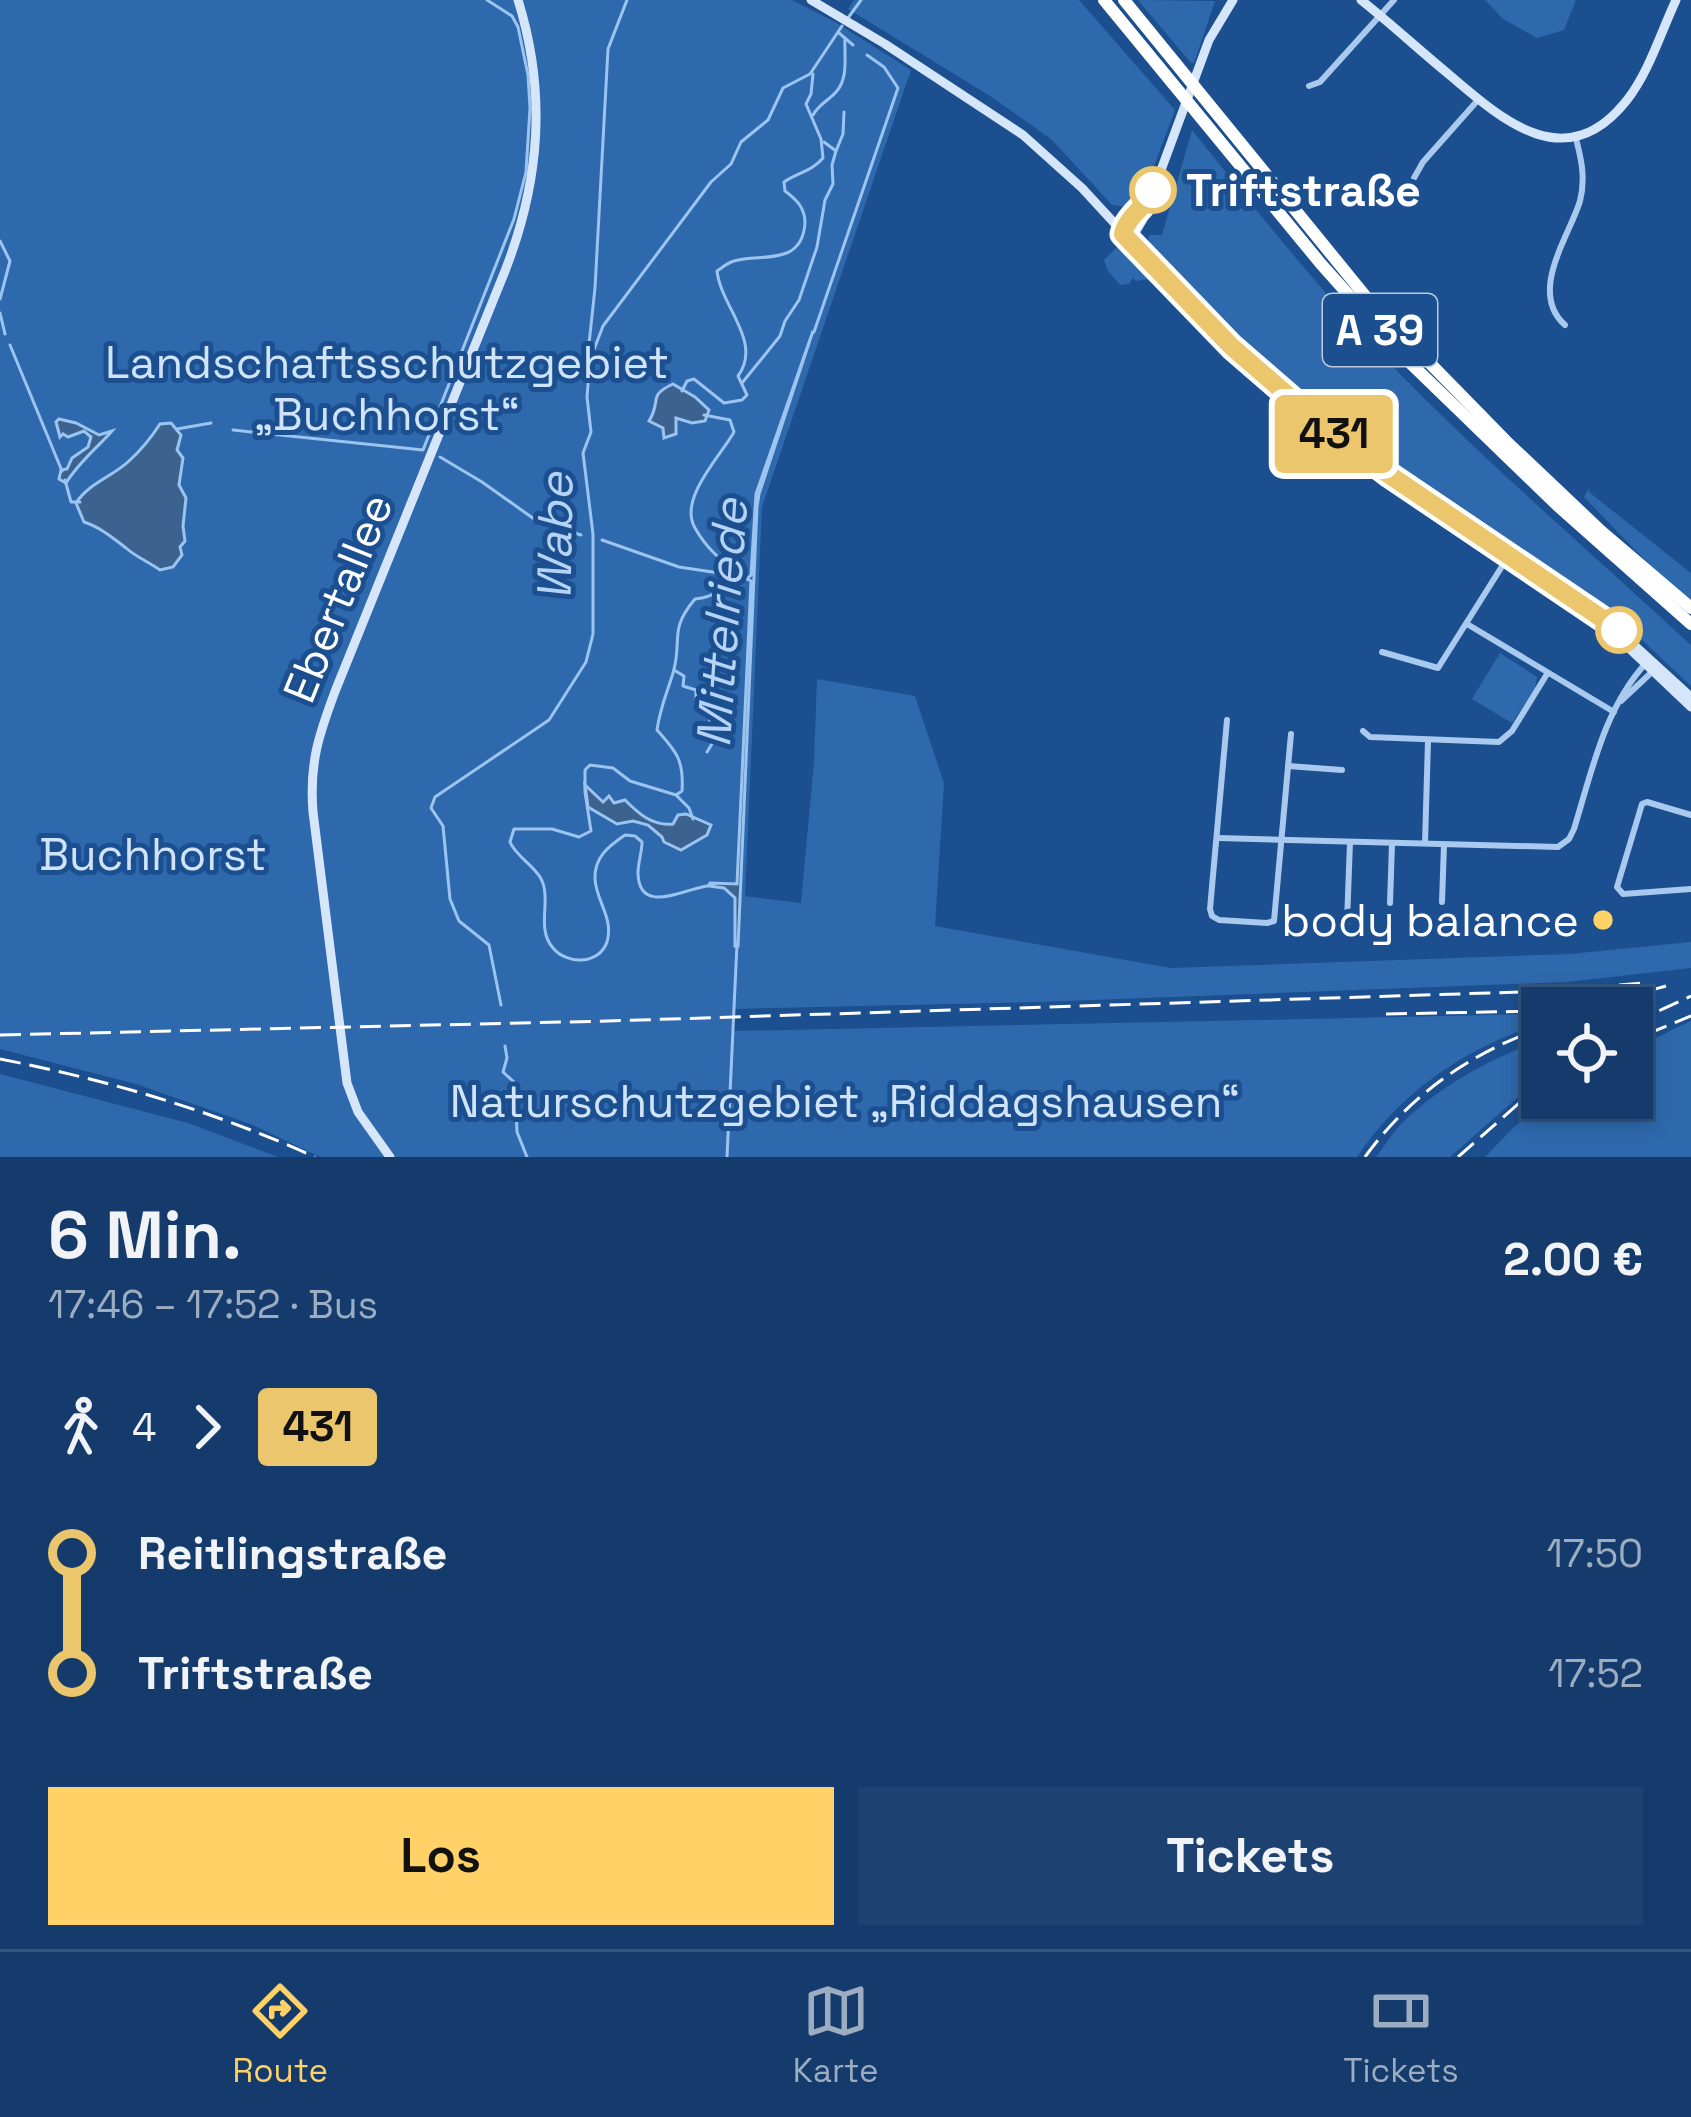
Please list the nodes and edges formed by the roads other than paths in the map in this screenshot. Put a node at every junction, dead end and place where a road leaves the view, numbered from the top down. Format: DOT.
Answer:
graph roads {
  1 [pos="518,0"];
  2 [pos="811,0"];
  3 [pos="1104,0"];
  4 [pos="1124,0"];
  5 [pos="1232,0"];
  6 [pos="1360,0"];
  7 [pos="1394,0"];
  8 [pos="1676,0"];
  9 [pos="1380,16"];
  10 [pos="1309,86"];
  11 [pos="1478,100"];
  12 [pos="1223,133"];
  13 [pos="1575,135"];
  14 [pos="1414,178"];
  15 [pos="1123,234"];
  16 [pos="1565,325"];
  17 [pos="1506,560"];
  18 [pos="1688,619"];
  19 [pos="1467,624"];
  20 [pos="1382,652"];
  21 [pos="1652,666"];
  22 [pos="1547,674"];
  23 [pos="1691,698"];
  24 [pos="1691,707"];
  25 [pos="1614,712"];
  26 [pos="1227,720"];
  27 [pos="1364,731"];
  28 [pos="1291,734"];
  29 [pos="1428,741"];
  30 [pos="1288,766"];
  31 [pos="1342,770"];
  32 [pos="1691,815"];
  33 [pos="1218,838"];
  34 [pos="1282,841"];
  35 [pos="1350,842"];
  36 [pos="1425,843"];
  37 [pos="1392,844"];
  38 [pos="1444,845"];
  39 [pos="1691,889"];
  40 [pos="1442,902"];
  41 [pos="1390,903"];
  42 [pos="1347,922"];
  43 [pos="390,1157"];
  1 -- 43 [label="street, Ebertallee"];
  2 -- 15 [label="street"];
  3 -- 12 [label="highway, A 39"];
  4 -- 12 [label="highway, A 39"];
  5 -- 15 [label="street"];
  6 -- 9 [label="street"];
  7 -- 9 [label="street"];
  8 -- 13 [label="street"];
  9 -- 10 [label="street"];
  9 -- 11 [label="street"];
  11 -- 13 [label="street"];
  11 -- 14 [label="street"];
  12 -- 18 [label="highway, A 39"];
  13 -- 16 [label="street"];
  15 -- 21 [label="street"];
  17 -- 19 [label="street"];
  19 -- 20 [label="street"];
  19 -- 22 [label="street"];
  21 -- 23 [label="street"];
  21 -- 24 [label="street"];
  21 -- 25 [label="street"];
  22 -- 25 [label="street"];
  22 -- 29 [label="street"];
  25 -- 38 [label="street"];
  26 -- 33 [label="street"];
  27 -- 29 [label="street"];
  28 -- 30 [label="street"];
  29 -- 36 [label="street"];
  30 -- 31 [label="street"];
  30 -- 34 [label="street"];
  32 -- 39 [label="street"];
  33 -- 34 [label="street"];
  33 -- 34 [label="street"];
  34 -- 35 [label="street"];
  35 -- 37 [label="street"];
  35 -- 42 [label="street"];
  36 -- 37 [label="street"];
  36 -- 38 [label="street"];
  37 -- 41 [label="street"];
  38 -- 40 [label="street"];
}
